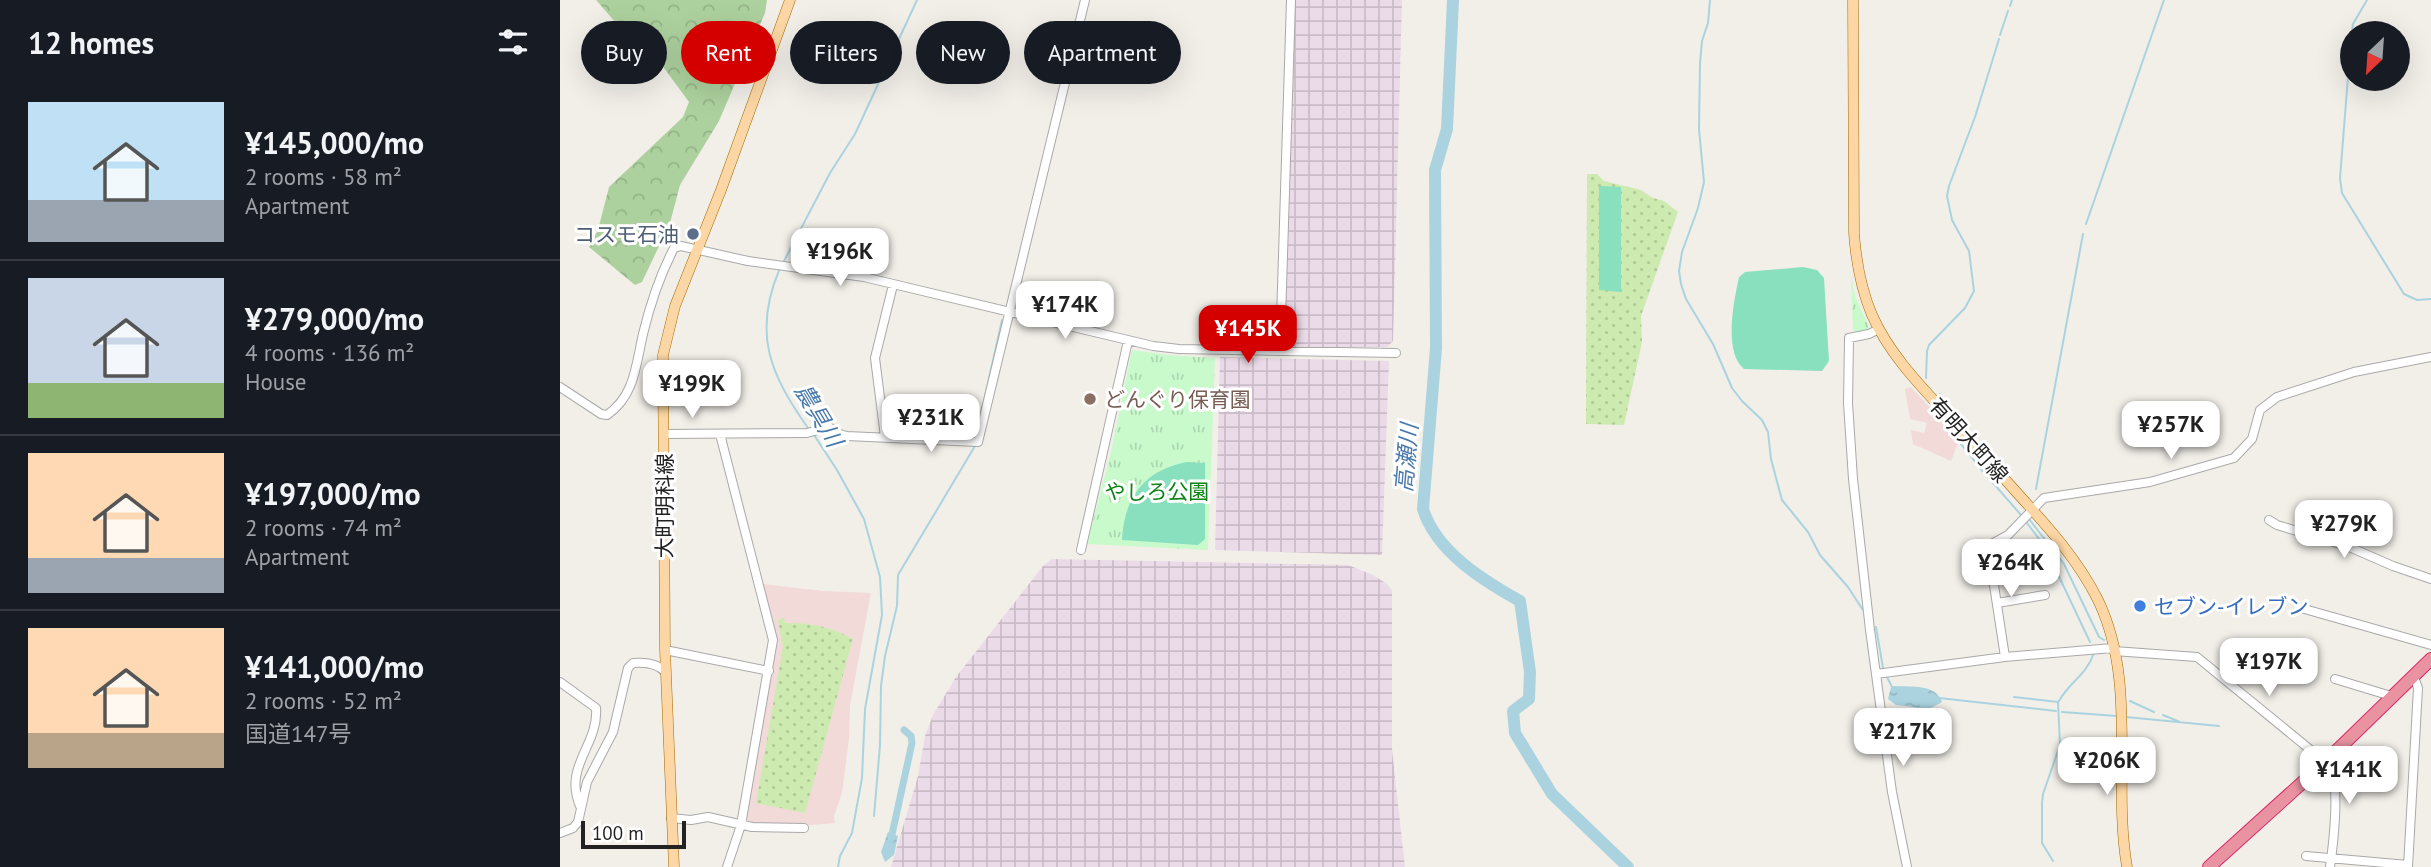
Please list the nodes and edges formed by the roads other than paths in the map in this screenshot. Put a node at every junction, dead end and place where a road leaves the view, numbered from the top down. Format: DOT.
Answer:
graph roads {
  1 [pos="790,0"];
  2 [pos="1085,0"];
  3 [pos="1291,0"];
  4 [pos="1853,0"];
  5 [pos="698,248"];
  6 [pos="893,285"];
  7 [pos="1009,313"];
  8 [pos="1879,329"];
  9 [pos="1128,341"];
  10 [pos="1280,351"];
  11 [pos="1395,353"];
  12 [pos="2431,358"];
  13 [pos="560,387"];
  14 [pos="663,434"];
  15 [pos="720,434"];
  16 [pos="886,438"];
  17 [pos="2032,509"];
  18 [pos="2269,520"];
  19 [pos="1081,550"];
  20 [pos="2431,579"];
  21 [pos="2045,595"];
  22 [pos="1997,603"];
  23 [pos="2301,608"];
  24 [pos="2431,645"];
  25 [pos="665,650"];
  26 [pos="2114,650"];
  27 [pos="2005,657"];
  28 [pos="2431,659"];
  29 [pos="769,671"];
  30 [pos="666,673"];
  31 [pos="1876,674"];
  32 [pos="2414,677"];
  33 [pos="2335,679"];
  34 [pos="560,682"];
  35 [pos="2391,696"];
  36 [pos="2324,763"];
  37 [pos="582,811"];
  38 [pos="671,818"];
  39 [pos="741,825"];
  40 [pos="804,828"];
  41 [pos="560,833"];
  42 [pos="2306,856"];
  43 [pos="2330,862"];
  44 [pos="2408,866"];
  45 [pos="674,867"];
  46 [pos="727,867"];
  47 [pos="1908,867"];
  48 [pos="2127,867"];
  49 [pos="2209,867"];
  1 -- 5 [label="main road, 大町明科線"];
  2 -- 7 [label="street"];
  3 -- 10 [label="street"];
  4 -- 8 [label="main road, 有明大町線"];
  5 -- 6 [label="street"];
  5 -- 13 [label="street"];
  5 -- 14 [label="main road, 大町明科線"];
  6 -- 7 [label="street"];
  6 -- 16 [label="street"];
  7 -- 9 [label="street"];
  7 -- 16 [label="street"];
  8 -- 17 [label="main road, 有明大町線"];
  8 -- 31 [label="street"];
  9 -- 10 [label="street"];
  9 -- 19 [label="street"];
  10 -- 11 [label="street"];
  12 -- 17 [label="street"];
  14 -- 15 [label="street"];
  14 -- 25 [label="main road, 大町明科線"];
  15 -- 16 [label="street"];
  15 -- 29 [label="street"];
  17 -- 22 [label="street"];
  17 -- 26 [label="main road, 有明大町線"];
  18 -- 20 [label="street"];
  21 -- 22 [label="street"];
  22 -- 27 [label="street"];
  23 -- 24 [label="street"];
  25 -- 29 [label="street"];
  25 -- 30 [label="main road, 大町明科線"];
  26 -- 27 [label="street"];
  26 -- 36 [label="street"];
  26 -- 48 [label="main road, 有明大町線"];
  27 -- 31 [label="street"];
  28 -- 32 [label="highway"];
  29 -- 39 [label="street"];
  30 -- 37 [label="street"];
  30 -- 38 [label="main road, 大町明科線"];
  31 -- 47 [label="street"];
  32 -- 35 [label="highway"];
  32 -- 44 [label="street"];
  33 -- 35 [label="street"];
  34 -- 37 [label="street"];
  35 -- 36 [label="highway"];
  36 -- 43 [label="street"];
  36 -- 49 [label="highway"];
  37 -- 41 [label="street"];
  38 -- 39 [label="street"];
  38 -- 45 [label="main road, 大町明科線"];
  39 -- 40 [label="street"];
  39 -- 46 [label="street"];
  42 -- 43 [label="street"];
  43 -- 44 [label="street"];
}
